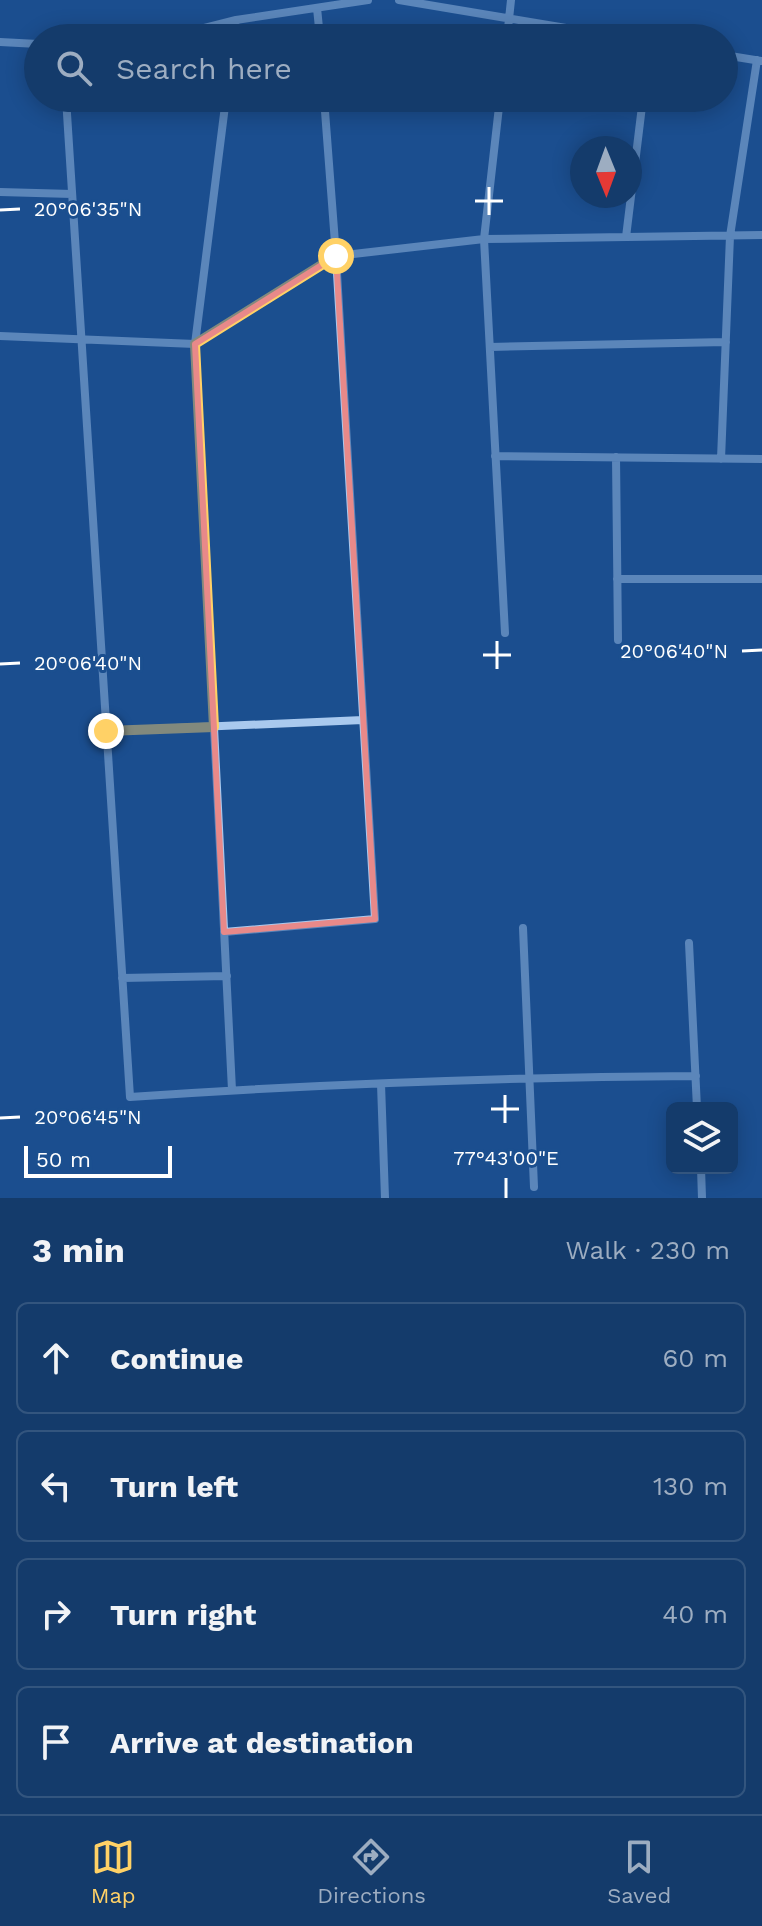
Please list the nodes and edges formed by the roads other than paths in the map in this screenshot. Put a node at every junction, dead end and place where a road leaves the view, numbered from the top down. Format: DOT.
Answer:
graph roads {
  1 [pos="368,0"];
  2 [pos="399,0"];
  3 [pos="511,0"];
  4 [pos="317,8"];
  5 [pos="509,18"];
  6 [pos="236,20"];
  7 [pos="220,24"];
  8 [pos="235,24"];
  9 [pos="319,24"];
  10 [pos="508,24"];
  11 [pos="544,24"];
  12 [pos="0,42"];
  13 [pos="24,43"];
  14 [pos="738,57"];
  15 [pos="759,61"];
  16 [pos="67,112"];
  17 [pos="224,112"];
  18 [pos="325,112"];
  19 [pos="498,112"];
  20 [pos="641,112"];
  21 [pos="0,192"];
  22 [pos="72,194"];
  23 [pos="762,235"];
  24 [pos="730,236"];
  25 [pos="626,237"];
  26 [pos="484,239"];
  27 [pos="336,256"];
  28 [pos="0,336"];
  29 [pos="81,339"];
  30 [pos="726,342"];
  31 [pos="195,344"];
  32 [pos="490,347"];
  33 [pos="495,456"];
  34 [pos="616,457"];
  35 [pos="721,459"];
  36 [pos="762,459"];
  37 [pos="617,579"];
  38 [pos="762,579"];
  39 [pos="505,633"];
  40 [pos="618,640"];
  41 [pos="363,720"];
  42 [pos="214,727"];
  43 [pos="106,731"];
  44 [pos="523,928"];
  45 [pos="224,932"];
  46 [pos="689,943"];
  47 [pos="227,976"];
  48 [pos="122,978"];
  49 [pos="696,1076"];
  50 [pos="530,1077"];
  51 [pos="381,1084"];
  52 [pos="232,1090"];
  53 [pos="697,1102"];
  54 [pos="701,1174"];
  55 [pos="534,1187"];
  56 [pos="385,1198"];
  57 [pos="702,1198"];
  1 -- 4 [label="street"];
  2 -- 5 [label="street"];
  3 -- 5 [label="street"];
  4 -- 6 [label="street"];
  4 -- 9 [label="street"];
  5 -- 10 [label="street"];
  5 -- 11 [label="street"];
  6 -- 7 [label="street"];
  6 -- 8 [label="street"];
  12 -- 13 [label="street"];
  14 -- 15 [label="street"];
  15 -- 24 [label="street"];
  16 -- 22 [label="street"];
  17 -- 31 [label="street"];
  18 -- 27 [label="street"];
  19 -- 26 [label="street"];
  20 -- 25 [label="street"];
  21 -- 22 [label="street"];
  22 -- 29 [label="street"];
  23 -- 24 [label="street"];
  24 -- 25 [label="street"];
  24 -- 30 [label="street"];
  25 -- 26 [label="street"];
  26 -- 27 [label="street"];
  26 -- 32 [label="street"];
  27 -- 31 [label="street"];
  27 -- 41 [label="street"];
  28 -- 29 [label="street"];
  29 -- 31 [label="street"];
  29 -- 43 [label="street"];
  30 -- 32 [label="street"];
  30 -- 35 [label="street"];
  31 -- 42 [label="street"];
  32 -- 33 [label="street"];
  33 -- 34 [label="street"];
  33 -- 39 [label="street"];
  34 -- 35 [label="street"];
  34 -- 37 [label="street"];
  35 -- 36 [label="street"];
  37 -- 38 [label="street"];
  37 -- 40 [label="street"];
  41 -- 42 [label="street"];
  41 -- 45 [label="street"];
  42 -- 43 [label="street"];
  42 -- 45 [label="street"];
  43 -- 48 [label="street"];
  44 -- 50 [label="street"];
  45 -- 47 [label="street"];
  46 -- 49 [label="street"];
  47 -- 48 [label="street"];
  47 -- 52 [label="street"];
  48 -- 52 [label="street"];
  49 -- 50 [label="street"];
  49 -- 53 [label="street"];
  50 -- 51 [label="street"];
  50 -- 55 [label="street"];
  51 -- 52 [label="street"];
  51 -- 56 [label="street"];
  54 -- 57 [label="street"];
}
